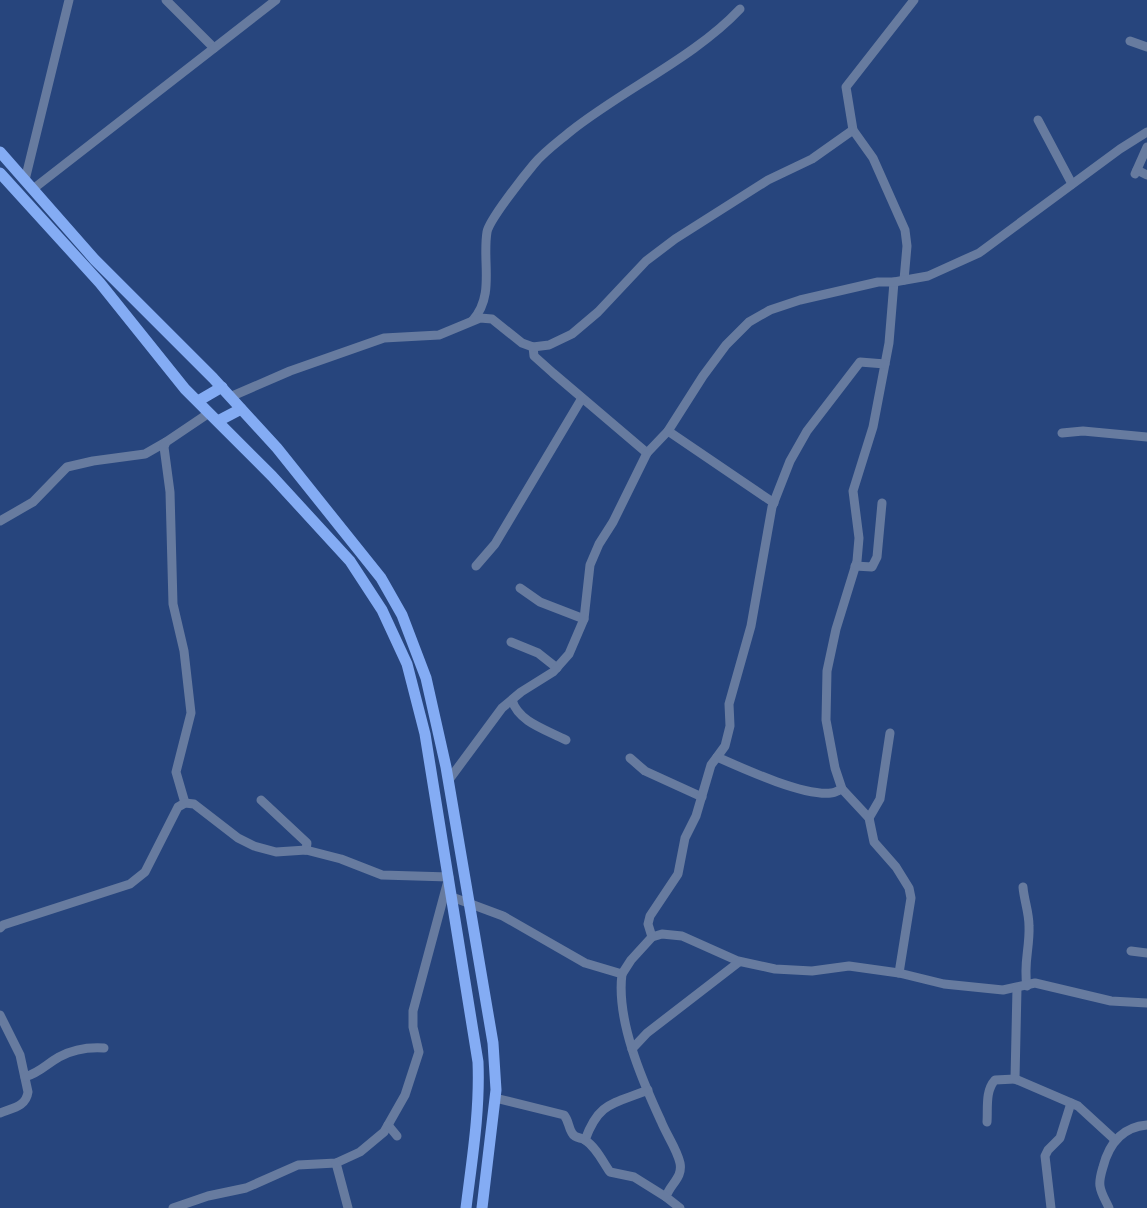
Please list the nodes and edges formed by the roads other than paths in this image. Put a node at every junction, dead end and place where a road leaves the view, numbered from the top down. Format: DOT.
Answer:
graph roads {
  1 [pos="69,0"];
  2 [pos="166,0"];
  3 [pos="276,0"];
  4 [pos="914,0"];
  5 [pos="740,9"];
  6 [pos="1130,41"];
  7 [pos="1147,47"];
  8 [pos="214,48"];
  9 [pos="1038,120"];
  10 [pos="853,130"];
  11 [pos="1147,132"];
  12 [pos="1147,147"];
  13 [pos="0,152"];
  14 [pos="0,173"];
  15 [pos="1147,175"];
  16 [pos="1072,184"];
  17 [pos="29,185"];
  18 [pos="904,280"];
  19 [pos="894,282"];
  20 [pos="473,320"];
  21 [pos="533,347"];
  22 [pos="885,364"];
  23 [pos="222,387"];
  24 [pos="230,396"];
  25 [pos="582,398"];
  26 [pos="198,401"];
  27 [pos="241,409"];
  28 [pos="209,413"];
  29 [pos="218,421"];
  30 [pos="668,431"];
  31 [pos="1062,433"];
  32 [pos="1147,437"];
  33 [pos="166,442"];
  34 [pos="647,453"];
  35 [pos="774,503"];
  36 [pos="882,503"];
  37 [pos="0,520"];
  38 [pos="476,566"];
  39 [pos="855,566"];
  40 [pos="520,588"];
  41 [pos="584,619"];
  42 [pos="511,642"];
  43 [pos="557,668"];
  44 [pos="512,700"];
  45 [pos="890,732"];
  46 [pos="566,740"];
  47 [pos="717,757"];
  48 [pos="630,758"];
  49 [pos="448,781"];
  50 [pos="842,789"];
  51 [pos="702,798"];
  52 [pos="261,800"];
  53 [pos="185,803"];
  54 [pos="870,818"];
  55 [pos="306,850"];
  56 [pos="449,877"];
  57 [pos="1023,887"];
  58 [pos="452,897"];
  59 [pos="468,902"];
  60 [pos="1,923"];
  61 [pos="652,937"];
  62 [pos="1131,951"];
  63 [pos="1147,953"];
  64 [pos="740,962"];
  65 [pos="899,973"];
  66 [pos="622,974"];
  67 [pos="1022,987"];
  68 [pos="1147,1003"];
  69 [pos="0,1016"];
  70 [pos="104,1048"];
  71 [pos="632,1049"];
  72 [pos="25,1077"];
  73 [pos="1015,1079"];
  74 [pos="648,1090"];
  75 [pos="495,1098"];
  76 [pos="1071,1103"];
  77 [pos="0,1113"];
  78 [pos="987,1122"];
  79 [pos="388,1125"];
  80 [pos="1147,1125"];
  81 [pos="397,1136"];
  82 [pos="1114,1139"];
  83 [pos="585,1140"];
  84 [pos="336,1163"];
  85 [pos="666,1196"];
  86 [pos="173,1208"];
  87 [pos="348,1208"];
  88 [pos="466,1208"];
  89 [pos="482,1208"];
  90 [pos="680,1208"];
  91 [pos="1051,1208"];
  92 [pos="1109,1208"];
  1 -- 17 [label="street"];
  2 -- 8 [label="street"];
  3 -- 8 [label="street"];
  4 -- 10 [label="street"];
  5 -- 20 [label="street"];
  6 -- 7 [label="street"];
  8 -- 17 [label="street"];
  9 -- 16 [label="street"];
  10 -- 18 [label="street"];
  10 -- 21 [label="street"];
  11 -- 16 [label="street"];
  12 -- 15 [label="street"];
  13 -- 17 [label="main road"];
  14 -- 26 [label="main road"];
  16 -- 18 [label="street"];
  17 -- 23 [label="main road"];
  18 -- 19 [label="street"];
  19 -- 22 [label="street"];
  19 -- 30 [label="street"];
  20 -- 21 [label="street"];
  20 -- 24 [label="street"];
  21 -- 25 [label="street"];
  22 -- 35 [label="street"];
  22 -- 39 [label="street"];
  23 -- 24 [label="main road"];
  23 -- 26 [label="main road"];
  24 -- 27 [label="main road"];
  25 -- 34 [label="street"];
  25 -- 38 [label="street"];
  26 -- 28 [label="main road"];
  27 -- 29 [label="main road"];
  27 -- 49 [label="main road"];
  28 -- 29 [label="main road"];
  28 -- 33 [label="street"];
  29 -- 56 [label="main road"];
  30 -- 34 [label="street"];
  30 -- 35 [label="street"];
  31 -- 32 [label="street"];
  33 -- 37 [label="street"];
  33 -- 53 [label="street"];
  34 -- 41 [label="street"];
  35 -- 47 [label="street"];
  36 -- 39 [label="street"];
  39 -- 50 [label="street"];
  40 -- 41 [label="street"];
  41 -- 43 [label="street"];
  42 -- 43 [label="street"];
  43 -- 44 [label="street"];
  44 -- 46 [label="street"];
  44 -- 49 [label="street"];
  45 -- 54 [label="street"];
  47 -- 50 [label="street"];
  47 -- 51 [label="street"];
  48 -- 51 [label="street"];
  49 -- 59 [label="main road"];
  50 -- 54 [label="street"];
  51 -- 61 [label="street"];
  52 -- 55 [label="street"];
  53 -- 55 [label="street"];
  53 -- 60 [label="street"];
  54 -- 65 [label="street"];
  55 -- 56 [label="street"];
  56 -- 58 [label="main road"];
  56 -- 79 [label="street"];
  57 -- 67 [label="street"];
  58 -- 59 [label="street"];
  58 -- 88 [label="main road"];
  59 -- 66 [label="street"];
  59 -- 75 [label="main road"];
  61 -- 64 [label="street"];
  61 -- 66 [label="street"];
  62 -- 63 [label="street"];
  64 -- 65 [label="street"];
  64 -- 71 [label="street"];
  65 -- 67 [label="street"];
  66 -- 71 [label="street"];
  67 -- 68 [label="street"];
  67 -- 73 [label="street"];
  69 -- 72 [label="street"];
  70 -- 72 [label="street"];
  71 -- 74 [label="street"];
  72 -- 77 [label="street"];
  73 -- 76 [label="street"];
  73 -- 78 [label="street"];
  74 -- 83 [label="street"];
  74 -- 85 [label="street"];
  75 -- 83 [label="street"];
  75 -- 89 [label="main road"];
  76 -- 82 [label="street"];
  76 -- 91 [label="street"];
  79 -- 81 [label="street"];
  79 -- 84 [label="street"];
  80 -- 82 [label="street"];
  82 -- 92 [label="street"];
  83 -- 85 [label="street"];
  84 -- 86 [label="street"];
  84 -- 87 [label="street"];
  85 -- 90 [label="street"];
}
